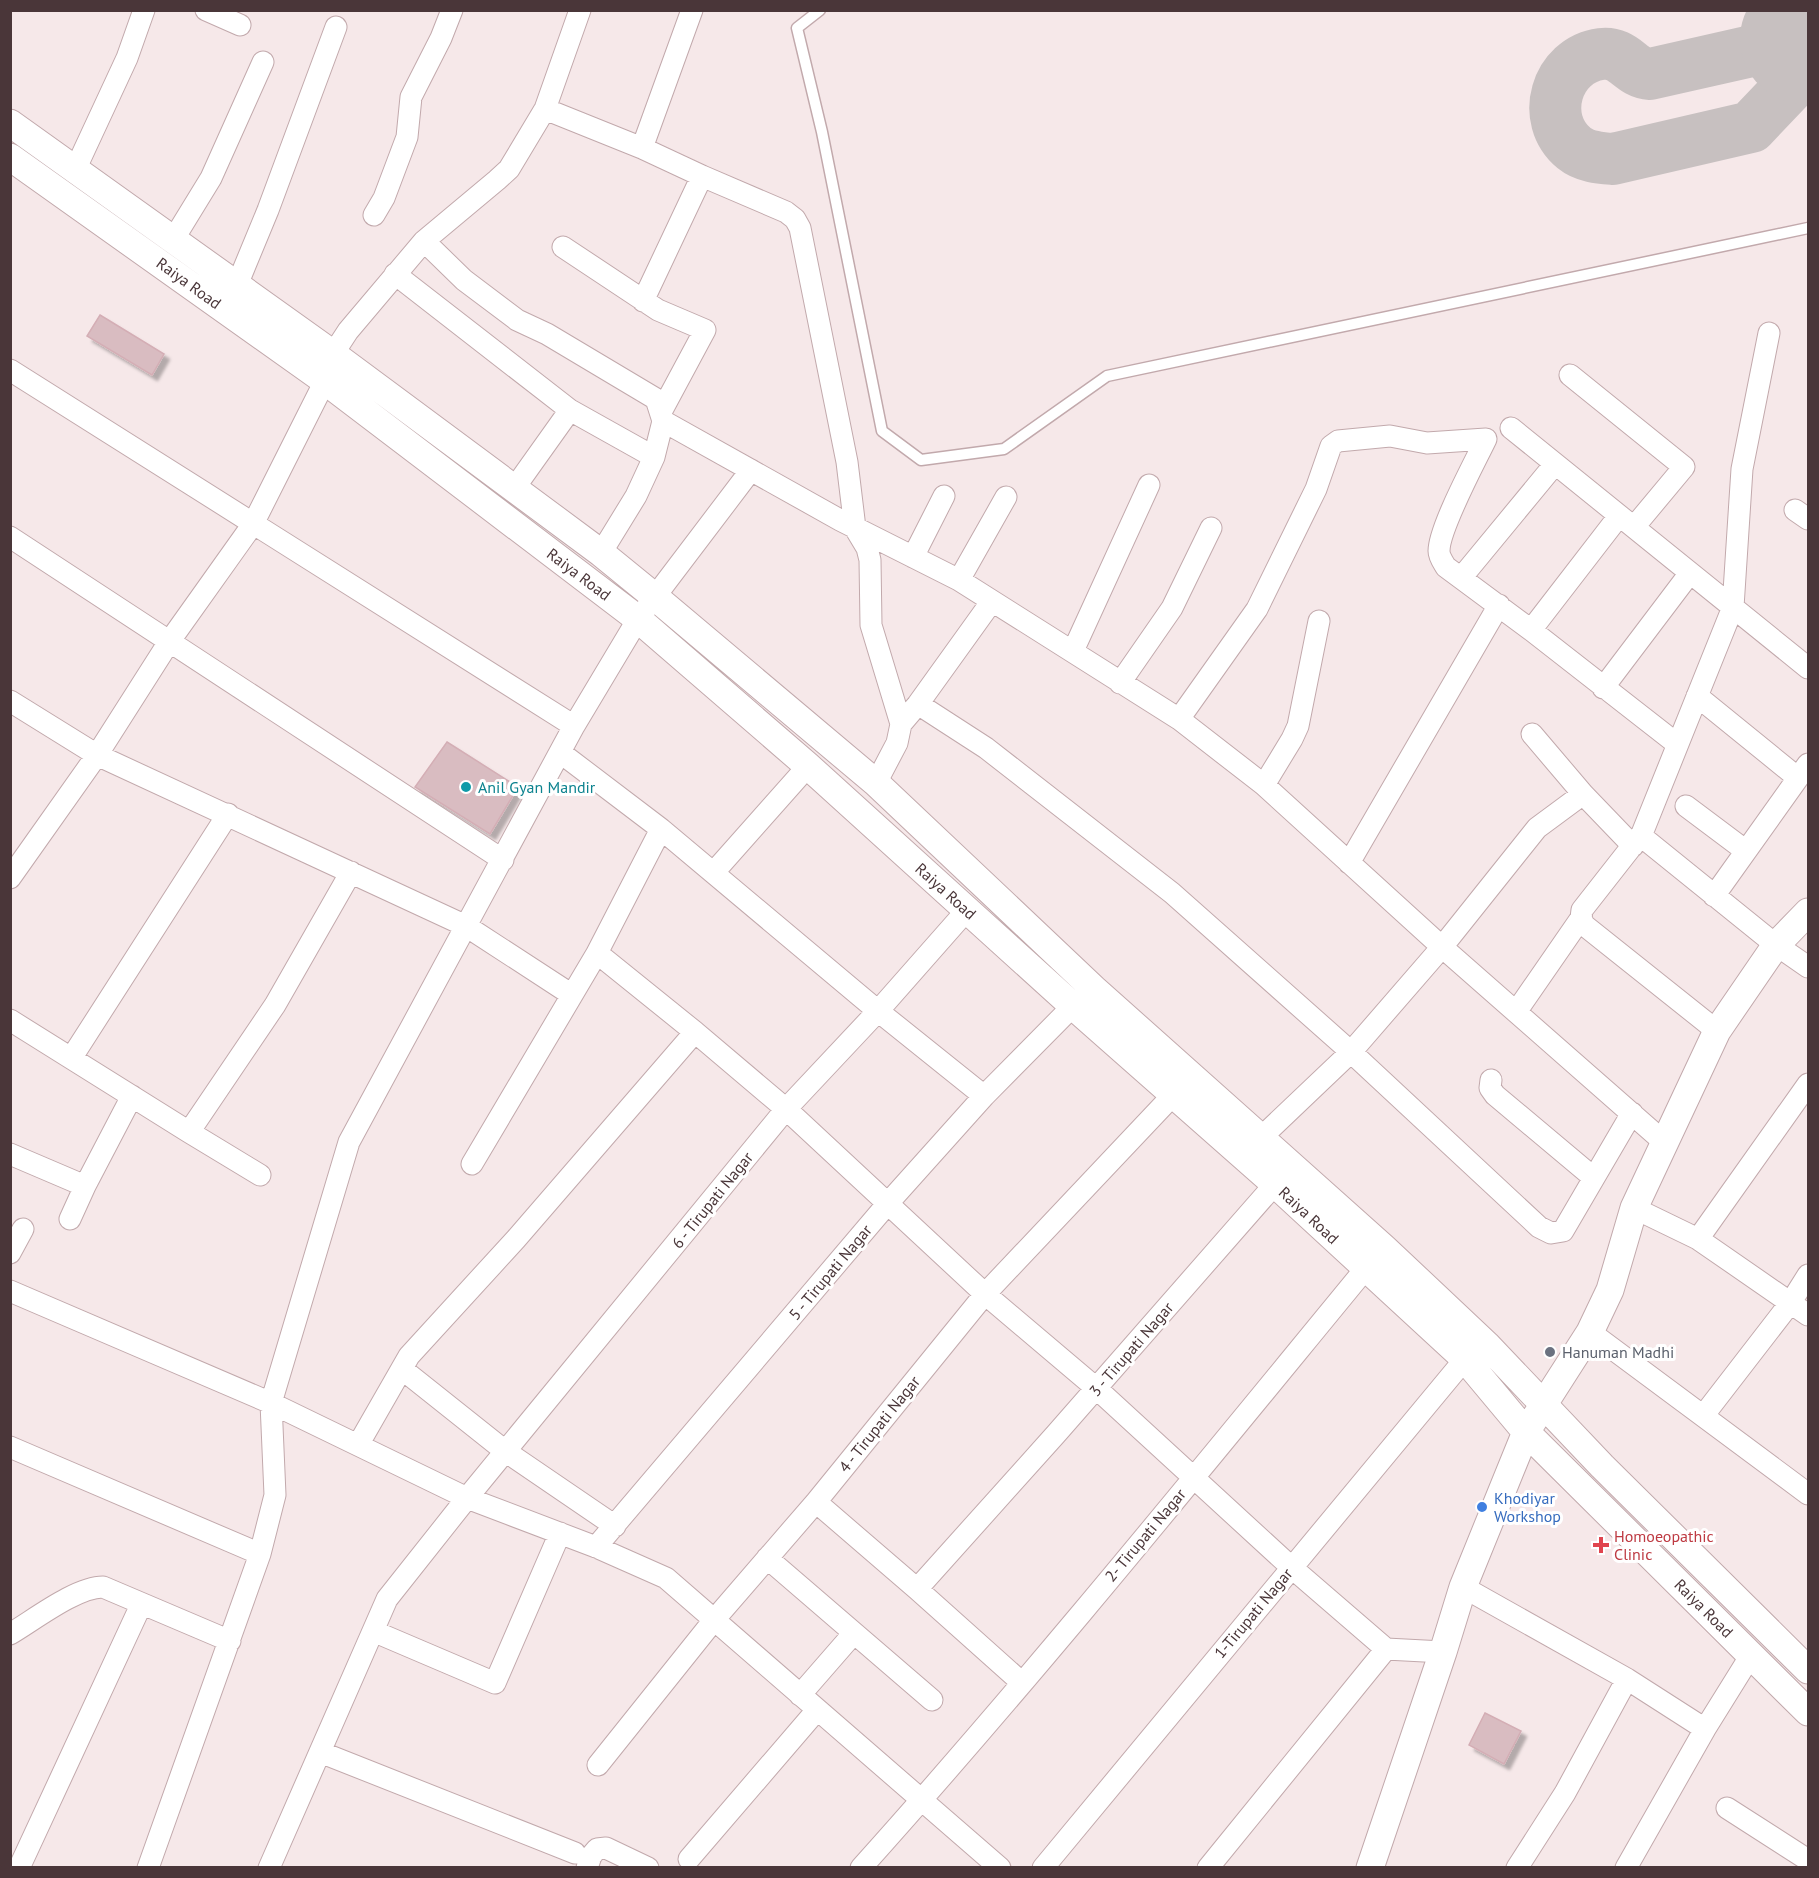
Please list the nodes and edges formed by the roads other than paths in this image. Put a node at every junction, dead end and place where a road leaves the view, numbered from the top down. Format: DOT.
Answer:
graph roads {
  1 [pos="144,10"];
  2 [pos="206,10"];
  3 [pos="452,10"];
  4 [pos="580,10"];
  5 [pos="692,10"];
  6 [pos="820,10"];
  7 [pos="240,25"];
  8 [pos="336,27"];
  9 [pos="263,62"];
  10 [pos="544,109"];
  11 [pos="10,123"];
  12 [pos="642,148"];
  13 [pos="10,157"];
  14 [pos="75,170"];
  15 [pos="702,176"];
  16 [pos="374,215"];
  17 [pos="1809,228"];
  18 [pos="173,240"];
  19 [pos="424,241"];
  20 [pos="563,247"];
  21 [pos="395,274"];
  22 [pos="237,285"];
  23 [pos="643,301"];
  24 [pos="1769,333"];
  25 [pos="333,354"];
  26 [pos="10,370"];
  27 [pos="1570,375"];
  28 [pos="325,381"];
  29 [pos="570,410"];
  30 [pos="662,416"];
  31 [pos="1511,429"];
  32 [pos="654,457"];
  33 [pos="1555,464"];
  34 [pos="751,470"];
  35 [pos="1149,485"];
  36 [pos="513,490"];
  37 [pos="944,496"];
  38 [pos="1006,497"];
  39 [pos="1626,521"];
  40 [pos="253,524"];
  41 [pos="855,528"];
  42 [pos="1211,528"];
  43 [pos="10,537"];
  44 [pos="601,554"];
  45 [pos="913,557"];
  46 [pos="1690,573"];
  47 [pos="1461,578"];
  48 [pos="959,580"];
  49 [pos="655,597"];
  50 [pos="992,601"];
  51 [pos="1499,605"];
  52 [pos="1733,607"];
  53 [pos="638,619"];
  54 [pos="1319,621"];
  55 [pos="1531,630"];
  56 [pos="169,642"];
  57 [pos="1073,651"];
  58 [pos="1809,668"];
  59 [pos="1120,683"];
  60 [pos="1603,688"];
  61 [pos="1697,696"];
  62 [pos="10,701"];
  63 [pos="918,704"];
  64 [pos="1179,719"];
  65 [pos="900,724"];
  66 [pos="574,726"];
  67 [pos="1532,734"];
  68 [pos="1677,744"];
  69 [pos="561,753"];
  70 [pos="97,755"];
  71 [pos="808,766"];
  72 [pos="1803,771"];
  73 [pos="876,783"];
  74 [pos="1263,785"];
  75 [pos="1583,794"];
  76 [pos="1686,806"];
  77 [pos="228,814"];
  78 [pos="661,829"];
  79 [pos="1637,841"];
  80 [pos="1746,851"];
  81 [pos="503,860"];
  82 [pos="1349,863"];
  83 [pos="12,871"];
  84 [pos="351,872"];
  85 [pos="714,873"];
  86 [pos="1714,896"];
  87 [pos="967,910"];
  88 [pos="1809,912"];
  89 [pos="1581,918"];
  90 [pos="466,926"];
  91 [pos="1776,945"];
  92 [pos="1442,947"];
  93 [pos="597,953"];
  94 [pos="1809,967"];
  95 [pos="572,995"];
  96 [pos="1073,1006"];
  97 [pos="878,1011"];
  98 [pos="1516,1012"];
  99 [pos="10,1020"];
  100 [pos="1717,1031"];
  101 [pos="695,1032"];
  102 [pos="1351,1052"];
  103 [pos="72,1058"];
  104 [pos="1491,1080"];
  105 [pos="1809,1084"];
  106 [pos="1174,1094"];
  107 [pos="132,1096"];
  108 [pos="984,1096"];
  109 [pos="786,1109"];
  110 [pos="1632,1113"];
  111 [pos="189,1132"];
  112 [pos="1664,1142"];
  113 [pos="1252,1146"];
  114 [pos="10,1154"];
  115 [pos="472,1164"];
  116 [pos="260,1175"];
  117 [pos="1594,1178"];
  118 [pos="1275,1184"];
  119 [pos="85,1186"];
  120 [pos="888,1202"];
  121 [pos="1634,1208"];
  122 [pos="70,1219"];
  123 [pos="23,1229"];
  124 [pos="1698,1239"];
  125 [pos="10,1253"];
  126 [pos="1366,1268"];
  127 [pos="1809,1275"];
  128 [pos="10,1291"];
  129 [pos="985,1294"];
  130 [pos="1791,1302"];
  131 [pos="1809,1315"];
  132 [pos="1590,1332"];
  133 [pos="1465,1359"];
  134 [pos="402,1369"];
  135 [pos="1096,1388"];
  136 [pos="271,1403"];
  137 [pos="1544,1404"];
  138 [pos="1703,1416"];
  139 [pos="1526,1432"];
  140 [pos="358,1445"];
  141 [pos="10,1447"];
  142 [pos="505,1451"];
  143 [pos="1193,1478"];
  144 [pos="1809,1494"];
  145 [pos="467,1498"];
  146 [pos="816,1502"];
  147 [pos="615,1526"];
  148 [pos="560,1533"];
  149 [pos="596,1547"];
  150 [pos="260,1554"];
  151 [pos="767,1558"];
  152 [pos="1291,1567"];
  153 [pos="1463,1587"];
  154 [pos="917,1589"];
  155 [pos="141,1605"];
  156 [pos="714,1620"];
  157 [pos="373,1631"];
  158 [pos="10,1634"];
  159 [pos="854,1634"];
  160 [pos="230,1641"];
  161 [pos="1386,1648"];
  162 [pos="1443,1652"];
  163 [pos="1751,1654"];
  164 [pos="1809,1670"];
  165 [pos="1628,1679"];
  166 [pos="1021,1682"];
  167 [pos="800,1695"];
  168 [pos="932,1700"];
  169 [pos="818,1710"];
  170 [pos="1809,1712"];
  171 [pos="1705,1730"];
  172 [pos="320,1752"];
  173 [pos="598,1765"];
  174 [pos="922,1800"];
  175 [pos="1727,1808"];
  176 [pos="581,1860"];
  177 [pos="689,1860"];
  178 [pos="1809,1860"];
  179 [pos="20,1868"];
  180 [pos="148,1868"];
  181 [pos="269,1868"];
  182 [pos="648,1868"];
  183 [pos="861,1868"];
  184 [pos="1000,1868"];
  185 [pos="1043,1868"];
  186 [pos="1208,1868"];
  187 [pos="1370,1868"];
  188 [pos="1517,1868"];
  189 [pos="1626,1868"];
  1 -- 14 [label="street"];
  2 -- 7 [label="street"];
  3 -- 16 [label="street"];
  4 -- 10 [label="street"];
  5 -- 12 [label="street"];
  6 -- 17 [label="lane"];
  8 -- 22 [label="street"];
  9 -- 18 [label="street"];
  10 -- 12 [label="street"];
  10 -- 19 [label="street"];
  11 -- 14 [label="street, Raiya Road"];
  12 -- 15 [label="street"];
  13 -- 28 [label="street, Raiya Road"];
  14 -- 18 [label="street, Raiya Road"];
  15 -- 23 [label="street"];
  15 -- 41 [label="street"];
  18 -- 22 [label="street, Raiya Road"];
  19 -- 21 [label="street"];
  19 -- 30 [label="street"];
  20 -- 23 [label="street"];
  21 -- 25 [label="street"];
  21 -- 29 [label="street"];
  22 -- 25 [label="street, Raiya Road"];
  23 -- 30 [label="street"];
  24 -- 52 [label="street"];
  25 -- 28 [label="street"];
  25 -- 36 [label="street, Raiya Road"];
  26 -- 40 [label="street"];
  27 -- 39 [label="street"];
  28 -- 40 [label="street"];
  28 -- 53 [label="street, Raiya Road"];
  29 -- 32 [label="street"];
  29 -- 36 [label="street"];
  30 -- 32 [label="street"];
  30 -- 34 [label="street"];
  31 -- 33 [label="street"];
  32 -- 44 [label="street"];
  33 -- 39 [label="street"];
  33 -- 47 [label="street"];
  34 -- 41 [label="street"];
  34 -- 49 [label="street"];
  35 -- 57 [label="street"];
  36 -- 44 [label="street, Raiya Road"];
  37 -- 45 [label="street"];
  38 -- 48 [label="street"];
  39 -- 46 [label="street"];
  39 -- 55 [label="street"];
  40 -- 56 [label="street"];
  40 -- 66 [label="street"];
  41 -- 45 [label="street"];
  41 -- 65 [label="street"];
  42 -- 59 [label="street"];
  43 -- 56 [label="street"];
  44 -- 49 [label="street, Raiya Road"];
  45 -- 48 [label="street"];
  46 -- 52 [label="street"];
  46 -- 60 [label="street"];
  47 -- 51 [label="street"];
  47 -- 64 [label="street"];
  48 -- 50 [label="street"];
  49 -- 53 [label="street"];
  49 -- 73 [label="street, Raiya Road"];
  50 -- 57 [label="street"];
  50 -- 63 [label="street"];
  51 -- 55 [label="street"];
  51 -- 82 [label="street"];
  52 -- 58 [label="street"];
  52 -- 61 [label="street"];
  53 -- 66 [label="street"];
  53 -- 71 [label="street, Raiya Road"];
  54 -- 74 [label="street"];
  55 -- 60 [label="street"];
  56 -- 70 [label="street"];
  56 -- 81 [label="street"];
  57 -- 59 [label="street"];
  59 -- 64 [label="street"];
  60 -- 68 [label="street"];
  61 -- 68 [label="street"];
  61 -- 72 [label="street"];
  62 -- 70 [label="street"];
  63 -- 65 [label="street"];
  63 -- 102 [label="street"];
  64 -- 74 [label="street"];
  65 -- 73 [label="street"];
  66 -- 69 [label="street"];
  67 -- 75 [label="street"];
  68 -- 79 [label="street"];
  69 -- 78 [label="street"];
  69 -- 81 [label="street"];
  70 -- 77 [label="street"];
  70 -- 83 [label="street"];
  71 -- 85 [label="street"];
  71 -- 87 [label="street, Raiya Road"];
  72 -- 80 [label="street"];
  73 -- 113 [label="street, Raiya Road"];
  74 -- 82 [label="street"];
  75 -- 79 [label="street"];
  75 -- 92 [label="street"];
  76 -- 80 [label="street"];
  77 -- 84 [label="street"];
  77 -- 103 [label="street"];
  78 -- 85 [label="street"];
  78 -- 93 [label="street"];
  79 -- 86 [label="street"];
  79 -- 89 [label="street"];
  80 -- 86 [label="street"];
  81 -- 90 [label="street"];
  82 -- 92 [label="street"];
  84 -- 90 [label="street"];
  84 -- 111 [label="street"];
  85 -- 97 [label="street"];
  86 -- 91 [label="street"];
  87 -- 96 [label="street, Raiya Road"];
  87 -- 97 [label="street, 6 - Tirupati Nagar"];
  88 -- 91 [label="street"];
  89 -- 98 [label="street"];
  89 -- 100 [label="street"];
  90 -- 95 [label="street"];
  90 -- 136 [label="street"];
  91 -- 94 [label="street"];
  91 -- 100 [label="street"];
  92 -- 98 [label="street"];
  92 -- 102 [label="street"];
  93 -- 95 [label="street"];
  93 -- 101 [label="street"];
  95 -- 115 [label="street"];
  96 -- 106 [label="street, Raiya Road"];
  96 -- 108 [label="street, 5 - Tirupati Nagar"];
  97 -- 108 [label="street"];
  97 -- 109 [label="street, 6 - Tirupati Nagar"];
  98 -- 110 [label="street"];
  99 -- 103 [label="street"];
  100 -- 112 [label="street"];
  101 -- 109 [label="street"];
  101 -- 134 [label="street"];
  102 -- 113 [label="street"];
  102 -- 117 [label="street"];
  103 -- 107 [label="street"];
  104 -- 117 [label="street"];
  105 -- 124 [label="street"];
  106 -- 113 [label="street, Raiya Road"];
  106 -- 129 [label="street, 4 - Tirupati Nagar"];
  107 -- 111 [label="street"];
  107 -- 119 [label="street"];
  108 -- 120 [label="street, 5 - Tirupati Nagar"];
  109 -- 120 [label="street"];
  109 -- 142 [label="street, 6 - Tirupati Nagar"];
  110 -- 112 [label="street"];
  110 -- 117 [label="street"];
  111 -- 116 [label="street"];
  112 -- 121 [label="street"];
  113 -- 118 [label="street, Raiya Road"];
  113 -- 137 [label="street, Raiya Road"];
  114 -- 119 [label="street"];
  118 -- 126 [label="street, Raiya Road"];
  118 -- 135 [label="street, 3 - Tirupati Nagar"];
  119 -- 122 [label="street"];
  120 -- 129 [label="street"];
  120 -- 147 [label="street, 5 - Tirupati Nagar"];
  121 -- 124 [label="street"];
  121 -- 132 [label="street"];
  123 -- 125 [label="street"];
  124 -- 130 [label="street"];
  126 -- 133 [label="street, Raiya Road"];
  126 -- 143 [label="street, 2- Tirupati Nagar"];
  127 -- 130 [label="street"];
  128 -- 136 [label="street"];
  129 -- 135 [label="street"];
  129 -- 146 [label="street, 4 - Tirupati Nagar"];
  130 -- 131 [label="street"];
  130 -- 138 [label="street"];
  132 -- 137 [label="street"];
  132 -- 138 [label="street"];
  133 -- 139 [label="street, Raiya Road"];
  133 -- 152 [label="street, 1-Tirupati Nagar"];
  134 -- 140 [label="street"];
  134 -- 142 [label="street"];
  135 -- 143 [label="street"];
  135 -- 154 [label="street, 3 - Tirupati Nagar"];
  136 -- 140 [label="street"];
  136 -- 150 [label="street"];
  137 -- 139 [label="street"];
  137 -- 164 [label="street, Raiya Road"];
  138 -- 144 [label="street"];
  139 -- 153 [label="street"];
  139 -- 163 [label="street, Raiya Road"];
  140 -- 145 [label="street"];
  141 -- 150 [label="street"];
  142 -- 145 [label="street, 6 - Tirupati Nagar"];
  142 -- 147 [label="street"];
  143 -- 152 [label="street"];
  143 -- 166 [label="street, 2- Tirupati Nagar"];
  145 -- 148 [label="street"];
  145 -- 157 [label="street, 6 - Tirupati Nagar"];
  146 -- 151 [label="street, 4 - Tirupati Nagar"];
  146 -- 154 [label="street"];
  147 -- 149 [label="street, 5 - Tirupati Nagar"];
  148 -- 149 [label="street"];
  148 -- 157 [label="street"];
  149 -- 156 [label="street"];
  150 -- 160 [label="street"];
  151 -- 156 [label="street, 4 - Tirupati Nagar"];
  151 -- 159 [label="street"];
  152 -- 161 [label="street"];
  152 -- 185 [label="street, 1-Tirupati Nagar"];
  153 -- 162 [label="street"];
  153 -- 165 [label="street"];
  154 -- 166 [label="street"];
  155 -- 158 [label="street"];
  155 -- 160 [label="street"];
  155 -- 179 [label="street"];
  156 -- 167 [label="street"];
  156 -- 173 [label="street, 4 - Tirupati Nagar"];
  157 -- 172 [label="street, 6 - Tirupati Nagar"];
  159 -- 167 [label="street"];
  159 -- 168 [label="street"];
  160 -- 180 [label="street"];
  161 -- 162 [label="street"];
  161 -- 186 [label="street"];
  162 -- 187 [label="street"];
  163 -- 170 [label="street, Raiya Road"];
  163 -- 171 [label="street"];
  165 -- 171 [label="street"];
  165 -- 188 [label="street"];
  166 -- 174 [label="street, 2- Tirupati Nagar"];
  167 -- 169 [label="street"];
  169 -- 174 [label="street"];
  169 -- 177 [label="street"];
  171 -- 189 [label="street"];
  172 -- 176 [label="street"];
  172 -- 181 [label="street, 6 - Tirupati Nagar"];
  174 -- 183 [label="street, 2- Tirupati Nagar"];
  174 -- 184 [label="street"];
  175 -- 178 [label="street"];
  176 -- 182 [label="street"];
}
